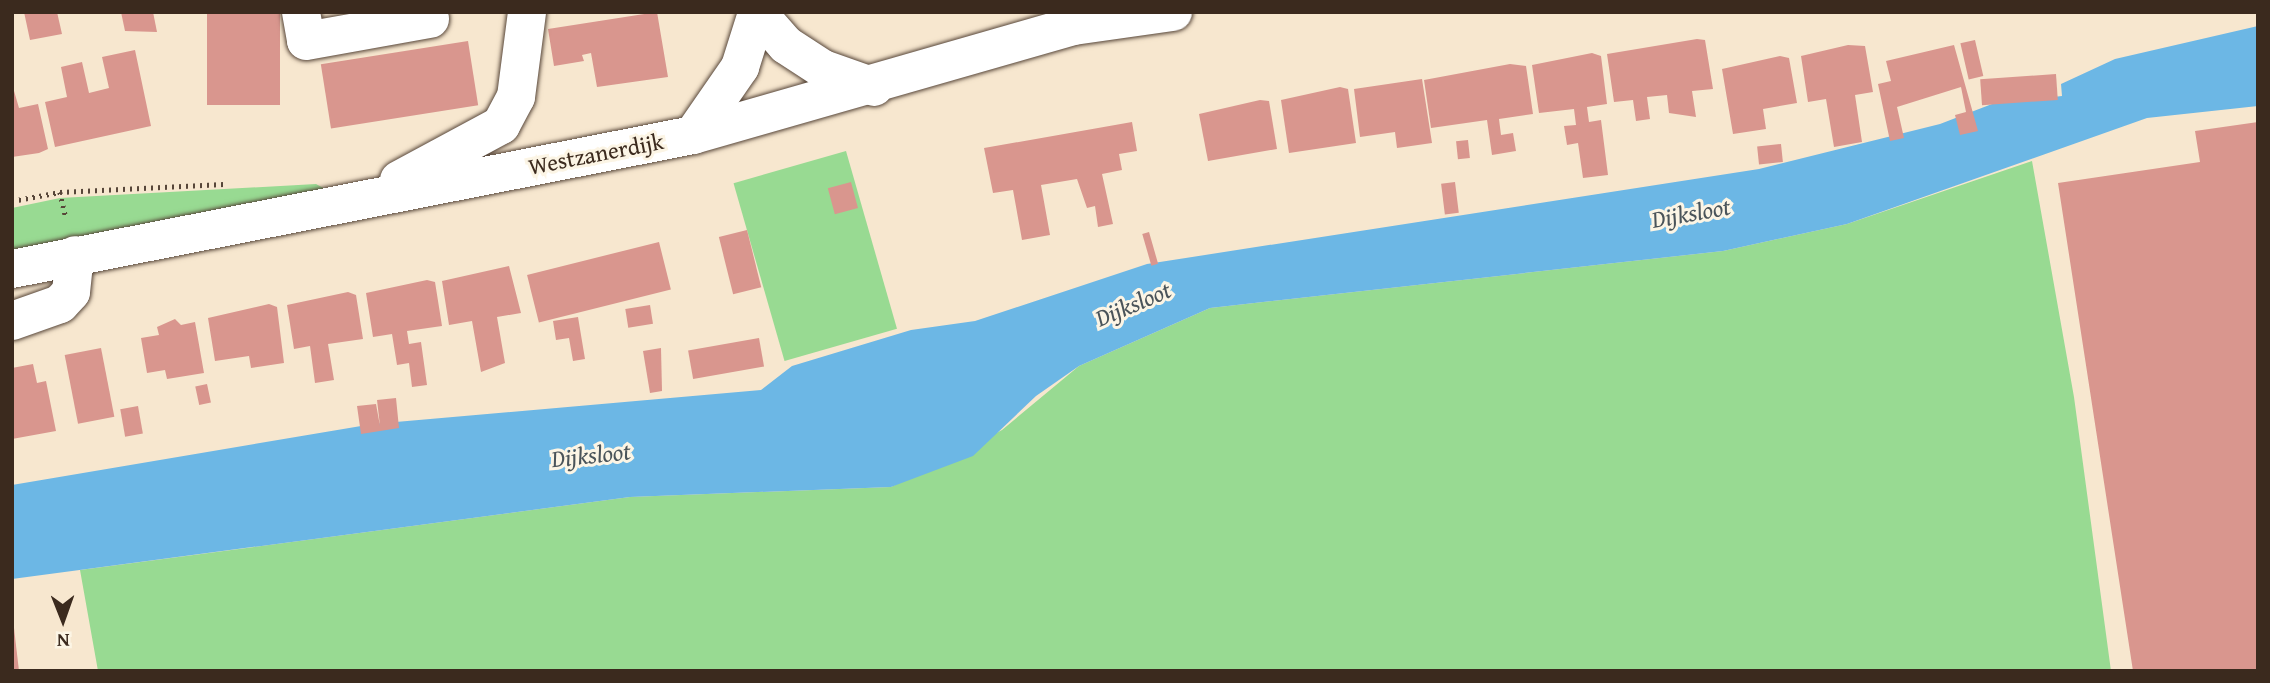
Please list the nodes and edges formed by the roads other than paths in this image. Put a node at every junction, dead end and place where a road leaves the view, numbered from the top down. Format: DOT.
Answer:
graph roads {
  1 [pos="301,12"];
  2 [pos="527,12"];
  3 [pos="1173,12"];
  4 [pos="757,13"];
  5 [pos="430,19"];
  6 [pos="874,87"];
  7 [pos="693,135"];
  8 [pos="353,202"];
  9 [pos="75,255"];
  10 [pos="12,270"];
  11 [pos="12,321"];
  12 [pos="64,331"];
  13 [pos="12,342"];
  1 -- 5 [label="street"];
  2 -- 8 [label="street"];
  3 -- 6 [label="street, Westzanerdijk"];
  4 -- 6 [label="street"];
  4 -- 7 [label="street"];
  6 -- 7 [label="street, Westzanerdijk"];
  7 -- 8 [label="street, Westzanerdijk"];
  8 -- 9 [label="street, Westzanerdijk"];
  9 -- 10 [label="street, Westzanerdijk"];
  9 -- 11 [label="street"];
  12 -- 13 [label="street"];
}
